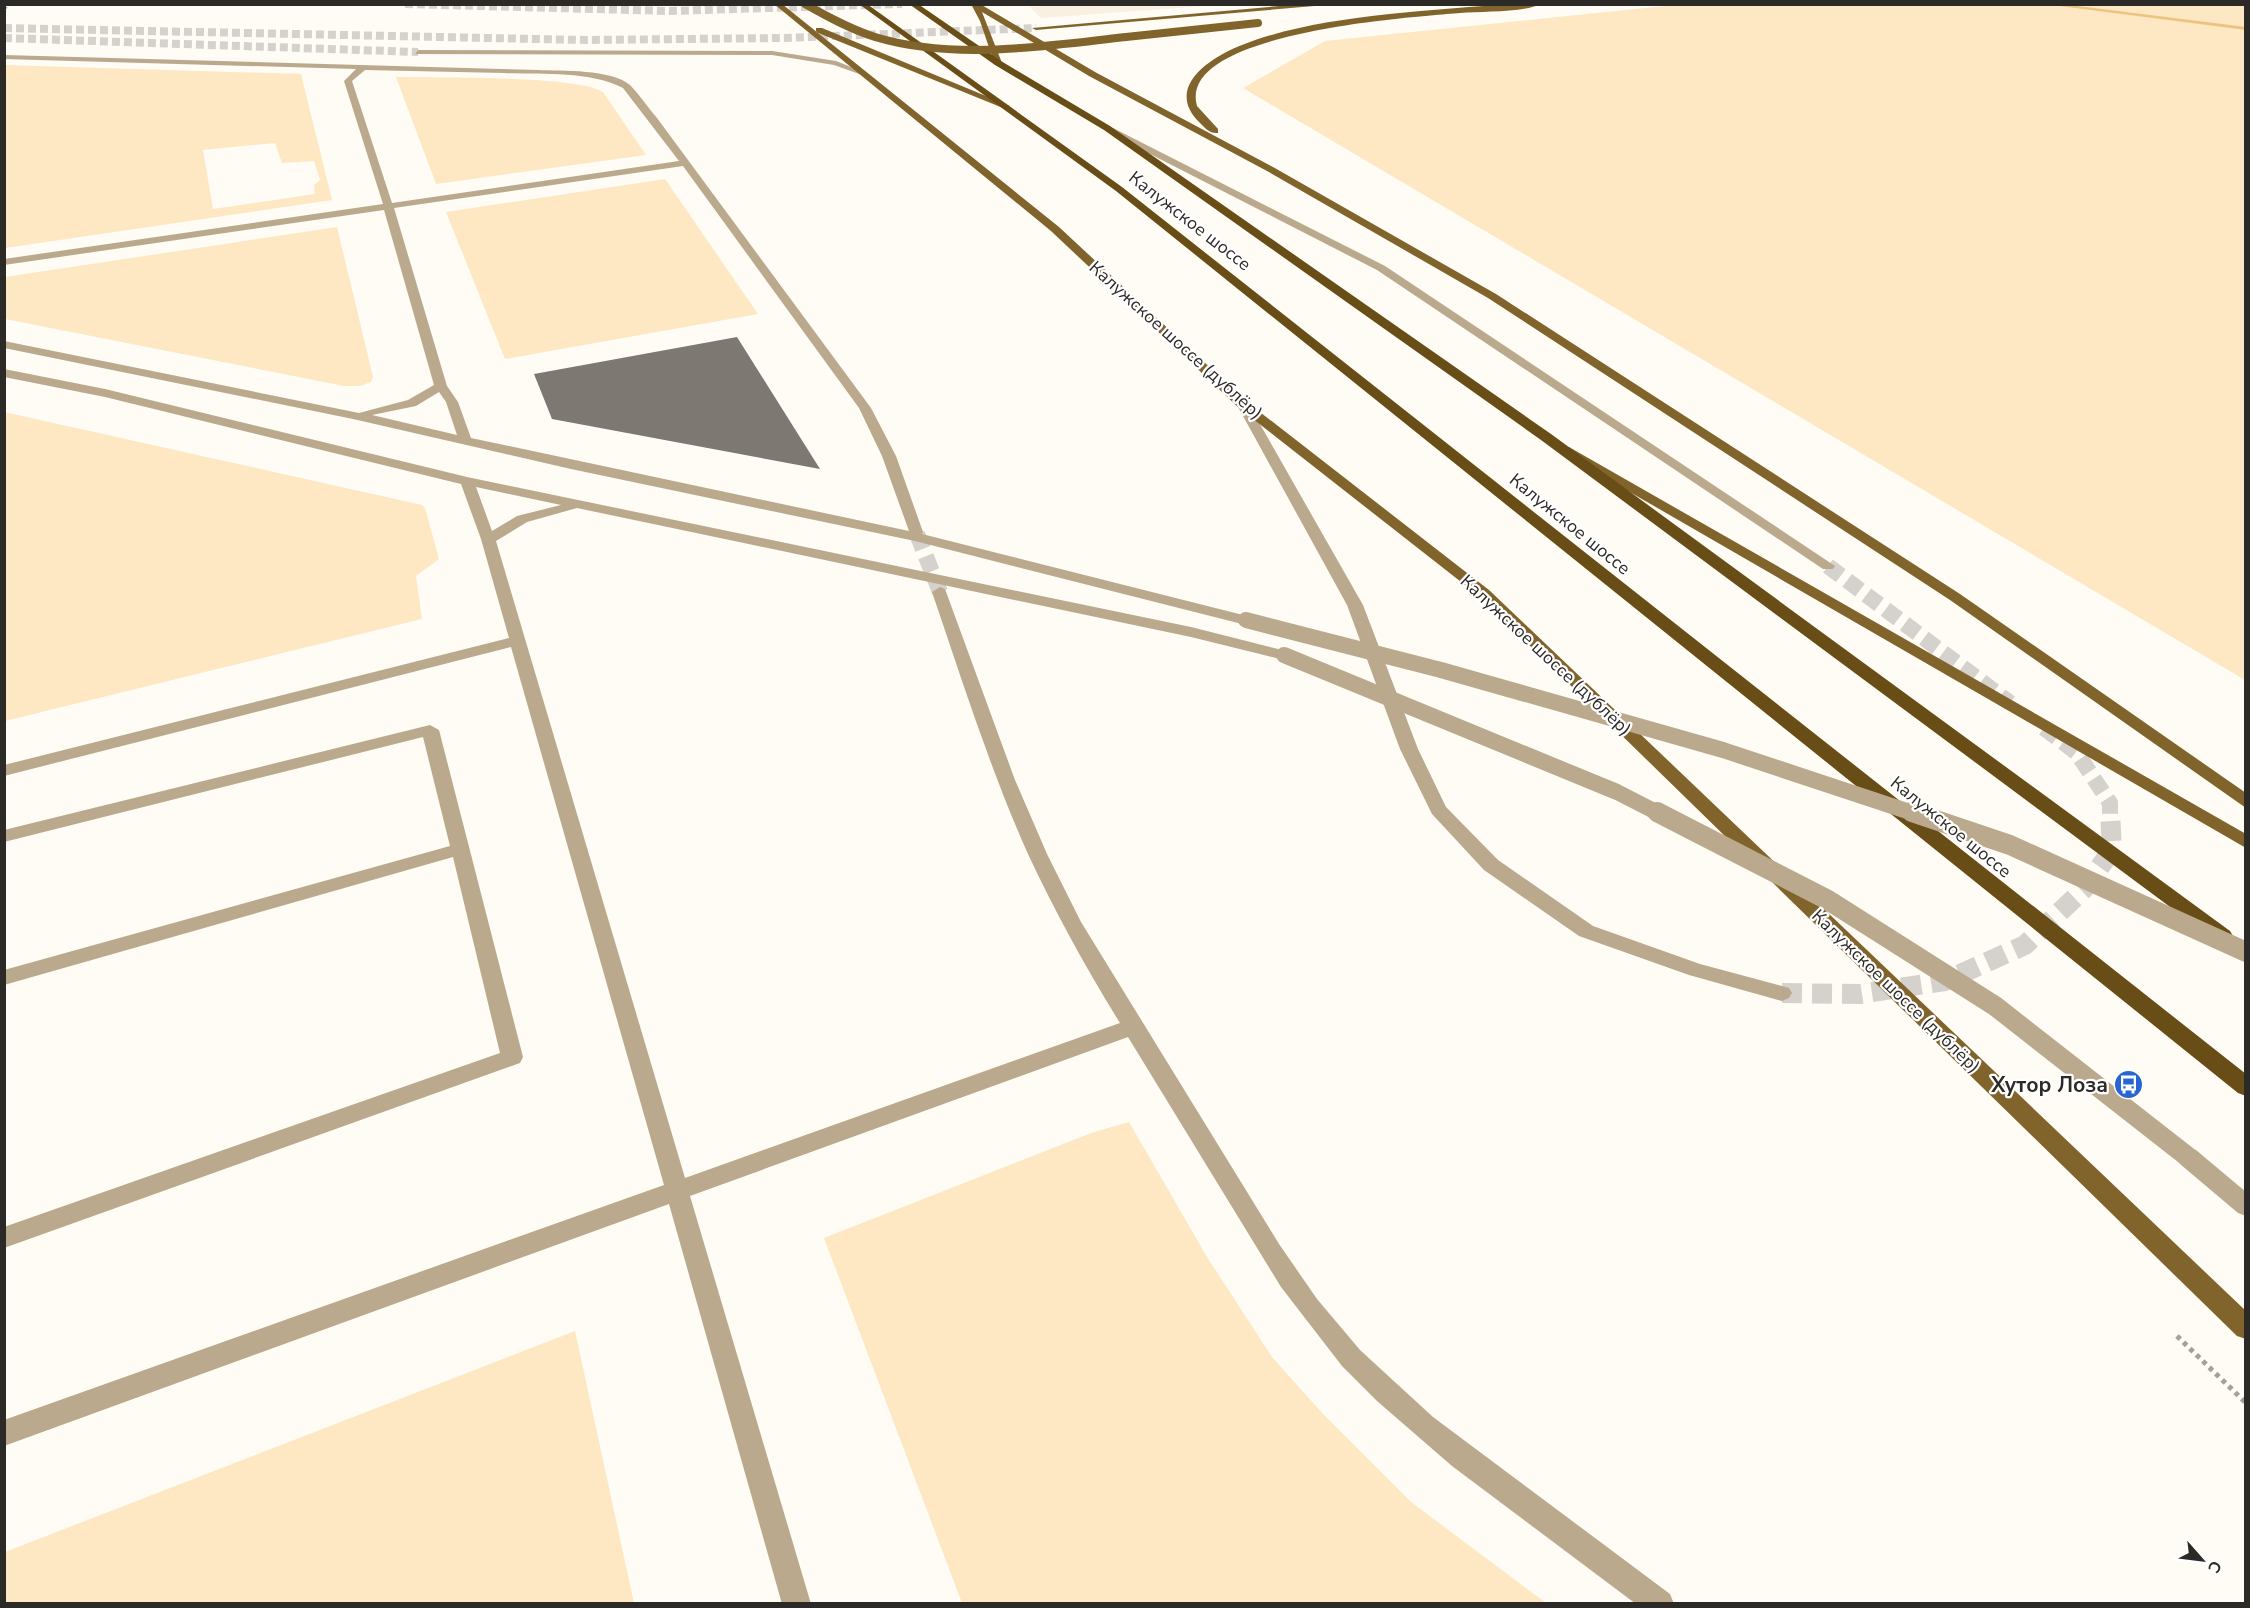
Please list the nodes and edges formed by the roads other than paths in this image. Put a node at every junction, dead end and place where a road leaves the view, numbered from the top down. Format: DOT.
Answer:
graph roads {
  1 [pos="777,4"];
  2 [pos="805,4"];
  3 [pos="862,4"];
  4 [pos="912,4"];
  5 [pos="974,4"];
  6 [pos="1335,4"];
  7 [pos="1452,4"];
  8 [pos="1538,4"];
  9 [pos="1338,15"];
  10 [pos="798,21"];
  11 [pos="1270,22"];
  12 [pos="1036,28"];
  13 [pos="418,52"];
  14 [pos="4,57"];
  15 [pos="998,63"];
  16 [pos="363,67"];
  17 [pos="862,73"];
  18 [pos="1006,106"];
  19 [pos="1107,128"];
  20 [pos="685,163"];
  21 [pos="1270,168"];
  22 [pos="388,206"];
  23 [pos="4,262"];
  24 [pos="4,344"];
  25 [pos="4,373"];
  26 [pos="441,387"];
  27 [pos="1244,405"];
  28 [pos="353,415"];
  29 [pos="1546,437"];
  30 [pos="465,440"];
  31 [pos="467,481"];
  32 [pos="581,504"];
  33 [pos="916,532"];
  34 [pos="488,539"];
  35 [pos="1828,566"];
  36 [pos="940,592"];
  37 [pos="517,641"];
  38 [pos="4,771"];
  39 [pos="2246,802"];
  40 [pos="4,836"];
  41 [pos="2246,842"];
  42 [pos="460,849"];
  43 [pos="2246,952"];
  44 [pos="4,978"];
  45 [pos="1782,993"];
  46 [pos="1135,1026"];
  47 [pos="2246,1087"];
  48 [pos="677,1191"];
  49 [pos="2246,1206"];
  50 [pos="4,1238"];
  51 [pos="2246,1329"];
  52 [pos="4,1433"];
  53 [pos="797,1604"];
  54 [pos="1660,1604"];
  1 -- 10 [label="main road, Калужское шоссе (дублёр)"];
  2 -- 11 [label="main road, bridge"];
  3 -- 18 [label="highway, Калужское шоссе"];
  4 -- 15 [label="highway, Калужское шоссе"];
  5 -- 15 [label="main road"];
  5 -- 21 [label="main road"];
  6 -- 12 [label="main road"];
  7 -- 9 [label="main road"];
  8 -- 21 [label="main road"];
  10 -- 17 [label="main road, Калужское шоссе (дублёр)"];
  10 -- 18 [label="main road"];
  13 -- 17 [label="street"];
  14 -- 16 [label="street"];
  15 -- 19 [label="highway, Калужское шоссе"];
  16 -- 20 [label="street"];
  16 -- 22 [label="street"];
  17 -- 27 [label="main road, Калужское шоссе (дублёр)"];
  18 -- 47 [label="highway, Калужское шоссе"];
  19 -- 29 [label="highway, Калужское шоссе"];
  19 -- 35 [label="street"];
  20 -- 22 [label="street"];
  20 -- 33 [label="street"];
  21 -- 39 [label="main road"];
  22 -- 23 [label="street"];
  22 -- 26 [label="street"];
  24 -- 28 [label="street"];
  25 -- 31 [label="street"];
  26 -- 28 [label="street"];
  26 -- 30 [label="street"];
  27 -- 45 [label="street"];
  27 -- 51 [label="main road, Калужское шоссе (дублёр)"];
  28 -- 30 [label="street"];
  29 -- 41 [label="main road"];
  29 -- 43 [label="highway, Калужское шоссе"];
  30 -- 43 [label="street, bridge"];
  31 -- 32 [label="street"];
  31 -- 34 [label="street"];
  32 -- 34 [label="street"];
  32 -- 49 [label="street, bridge"];
  34 -- 37 [label="street"];
  36 -- 46 [label="street"];
  37 -- 38 [label="street"];
  37 -- 48 [label="street"];
  40 -- 42 [label="street"];
  42 -- 44 [label="street"];
  42 -- 50 [label="street"];
  46 -- 48 [label="street"];
  46 -- 54 [label="street"];
  48 -- 52 [label="street"];
  48 -- 53 [label="street"];
}
